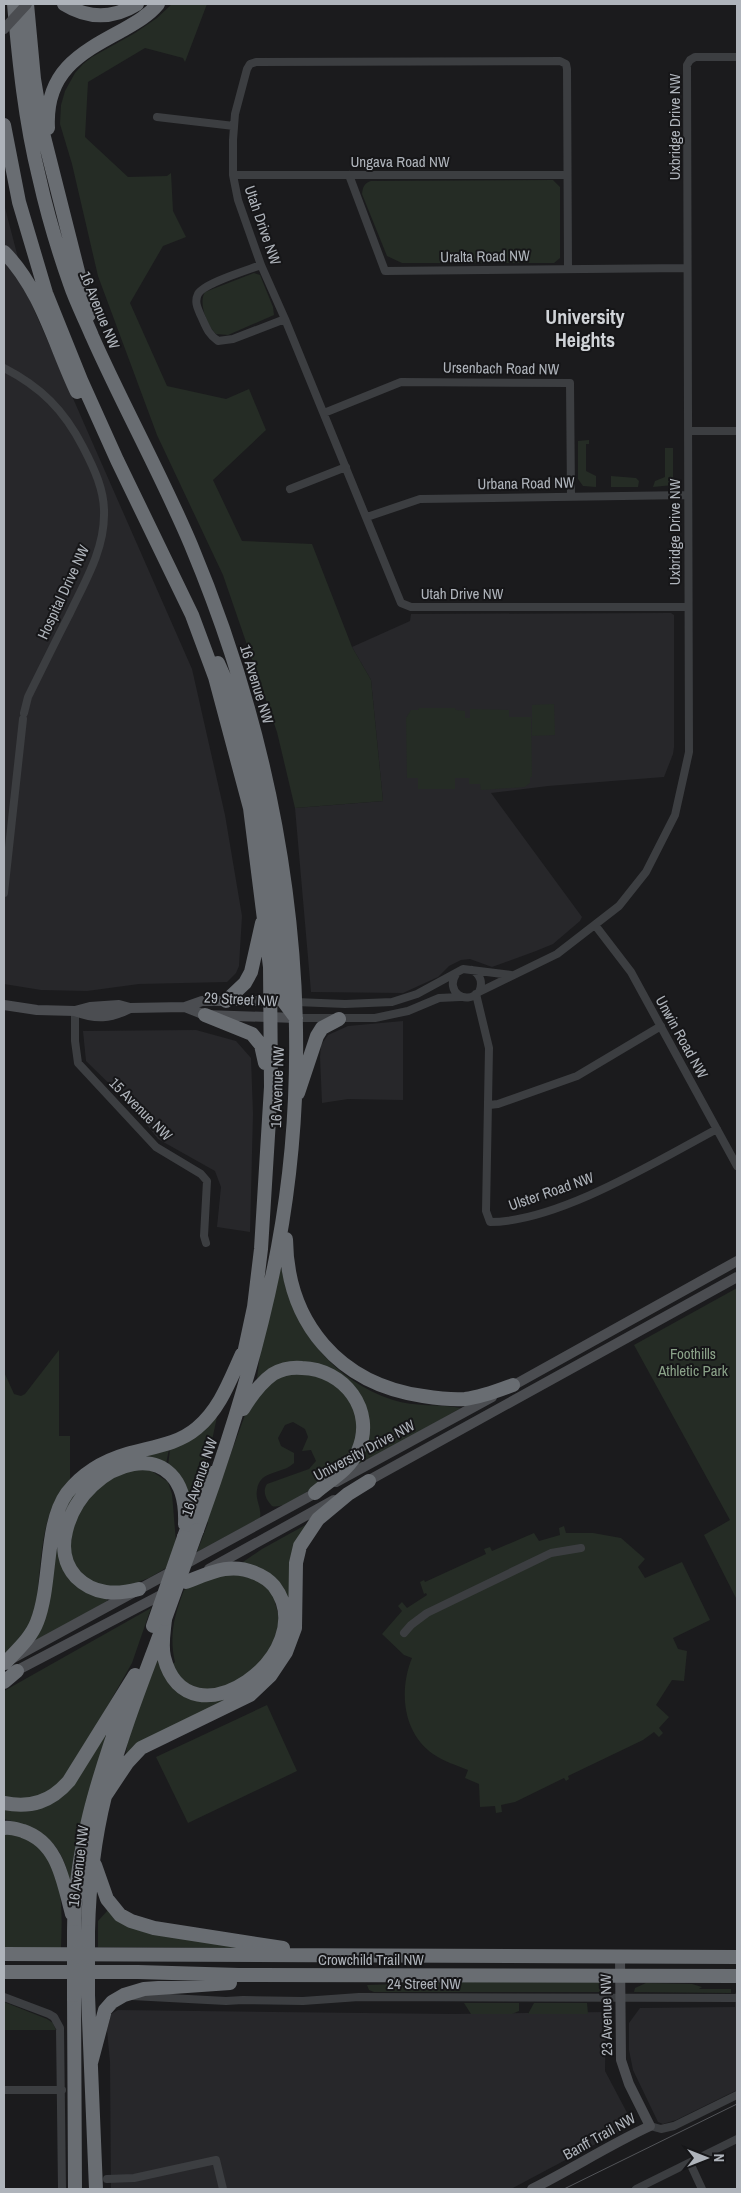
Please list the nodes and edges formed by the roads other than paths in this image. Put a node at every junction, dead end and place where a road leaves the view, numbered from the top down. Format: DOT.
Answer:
graph roads {
  1 [pos="14,4"];
  2 [pos="27,4"];
  3 [pos="64,4"];
  4 [pos="136,4"];
  5 [pos="158,4"];
  6 [pos="4,29"];
  7 [pos="737,57"];
  8 [pos="157,117"];
  9 [pos="4,125"];
  10 [pos="234,126"];
  11 [pos="52,174"];
  12 [pos="233,175"];
  13 [pos="349,175"];
  14 [pos="568,175"];
  15 [pos="4,252"];
  16 [pos="261,265"];
  17 [pos="568,268"];
  18 [pos="687,268"];
  19 [pos="285,318"];
  20 [pos="93,338"];
  21 [pos="4,368"];
  22 [pos="324,413"];
  23 [pos="688,431"];
  24 [pos="737,431"];
  25 [pos="116,460"];
  26 [pos="346,467"];
  27 [pos="290,489"];
  28 [pos="571,496"];
  29 [pos="688,496"];
  30 [pos="367,517"];
  31 [pos="688,607"];
  32 [pos="192,615"];
  33 [pos="4,893"];
  34 [pos="262,894"];
  35 [pos="595,926"];
  36 [pos="472,970"];
  37 [pos="456,974"];
  38 [pos="511,975"];
  39 [pos="478,993"];
  40 [pos="460,997"];
  41 [pos="226,1001"];
  42 [pos="284,1002"];
  43 [pos="4,1005"];
  44 [pos="185,1007"];
  45 [pos="75,1011"];
  46 [pos="205,1015"];
  47 [pos="272,1016"];
  48 [pos="296,1018"];
  49 [pos="339,1019"];
  50 [pos="661,1026"];
  51 [pos="271,1086"];
  52 [pos="489,1105"];
  53 [pos="294,1106"];
  54 [pos="717,1129"];
  55 [pos="737,1166"];
  56 [pos="283,1216"];
  57 [pos="206,1243"];
  58 [pos="737,1261"];
  59 [pos="737,1277"];
  60 [pos="247,1342"];
  61 [pos="513,1385"];
  62 [pos="234,1425"];
  63 [pos="369,1481"];
  64 [pos="315,1493"];
  65 [pos="184,1537"];
  66 [pos="582,1548"];
  67 [pos="186,1582"];
  68 [pos="139,1589"];
  69 [pos="165,1619"];
  70 [pos="404,1633"];
  71 [pos="4,1663"];
  72 [pos="17,1671"];
  73 [pos="135,1675"];
  74 [pos="4,1678"];
  75 [pos="4,1682"];
  76 [pos="105,1796"];
  77 [pos="4,1804"];
  78 [pos="6,1827"];
  79 [pos="94,1852"];
  80 [pos="79,1928"];
  81 [pos="4,1954"];
  82 [pos="300,1956"];
  83 [pos="620,1957"];
  84 [pos="737,1957"];
  85 [pos="4,1972"];
  86 [pos="332,1975"];
  87 [pos="620,1976"];
  88 [pos="737,1976"];
  89 [pos="81,1995"];
  90 [pos="4,1997"];
  91 [pos="620,1998"];
  92 [pos="737,1998"];
  93 [pos="112,2002"];
  94 [pos="91,2063"];
  95 [pos="4,2090"];
  96 [pos="62,2090"];
  97 [pos="737,2095"];
  98 [pos="650,2126"];
  99 [pos="737,2139"];
  100 [pos="690,2163"];
  101 [pos="107,2180"];
  102 [pos="62,2189"];
  103 [pos="75,2189"];
  104 [pos="96,2189"];
  105 [pos="223,2189"];
  106 [pos="532,2189"];
  107 [pos="636,2189"];
  108 [pos="702,2189"];
  1 -- 20 [label="highway, 16 Avenue NW"];
  2 -- 6 [label="street, bridge"];
  2 -- 11 [label="highway"];
  3 -- 4 [label="highway"];
  5 -- 11 [label="highway"];
  7 -- 18 [label="street, Uxbridge Drive NW"];
  8 -- 10 [label="street"];
  9 -- 25 [label="highway, 16 Avenue NW"];
  10 -- 12 [label="street, Utah Drive NW"];
  10 -- 14 [label="street, Utah Drive NW"];
  11 -- 20 [label="highway"];
  12 -- 13 [label="street, Ungava Road NW"];
  12 -- 16 [label="street, Utah Drive NW"];
  13 -- 14 [label="street, Ungava Road NW"];
  13 -- 17 [label="street, Uralta Road NW"];
  14 -- 17 [label="street, Utah Drive NW"];
  15 -- 25 [label="highway"];
  16 -- 19 [label="street, Utah Drive NW"];
  16 -- 19 [label="street"];
  17 -- 18 [label="street, Uralta Road NW"];
  18 -- 23 [label="street, Uxbridge Drive NW"];
  19 -- 22 [label="street, Utah Drive NW"];
  20 -- 42 [label="highway, 16 Avenue NW"];
  21 -- 33 [label="street, Hospital Drive NW"];
  22 -- 26 [label="street, Utah Drive NW"];
  22 -- 28 [label="street, Ursenbach Road NW"];
  23 -- 24 [label="street"];
  23 -- 29 [label="street, Uxbridge Drive NW"];
  25 -- 32 [label="highway, 16 Avenue NW"];
  26 -- 27 [label="street"];
  26 -- 30 [label="street, Utah Drive NW"];
  28 -- 29 [label="street, Urbana Road NW"];
  28 -- 30 [label="street, Urbana Road NW"];
  29 -- 31 [label="street, Uxbridge Drive NW"];
  30 -- 31 [label="street, Utah Drive NW"];
  31 -- 35 [label="street, Uxbridge Drive NW"];
  32 -- 34 [label="highway, 16 Avenue NW"];
  32 -- 42 [label="highway"];
  34 -- 41 [label="highway"];
  34 -- 42 [label="highway, 16 Avenue NW"];
  35 -- 38 [label="street, Uxbridge Drive NW"];
  35 -- 50 [label="street, Unwin Road NW"];
  36 -- 37 [label="street"];
  36 -- 38 [label="street, Uxbridge Drive NW"];
  36 -- 39 [label="street"];
  37 -- 40 [label="street"];
  37 -- 42 [label="street"];
  38 -- 39 [label="street, Uxbridge Drive NW"];
  39 -- 40 [label="street"];
  39 -- 52 [label="street, Ulster Road NW"];
  40 -- 49 [label="street"];
  41 -- 42 [label="street, 29 Street NW"];
  41 -- 44 [label="street, 29 Street NW"];
  42 -- 47 [label="highway, 16 Avenue NW"];
  42 -- 48 [label="highway, 16 Avenue NW"];
  43 -- 45 [label="street, 29 Street NW"];
  44 -- 45 [label="street, 29 Street NW"];
  44 -- 46 [label="street, 29 Street NW"];
  45 -- 57 [label="street, 15 Avenue NW"];
  46 -- 47 [label="street, 29 Street NW"];
  46 -- 51 [label="highway"];
  47 -- 48 [label="street, 29 Street NW"];
  47 -- 51 [label="highway, 16 Avenue NW"];
  48 -- 49 [label="street"];
  48 -- 53 [label="highway, 16 Avenue NW"];
  49 -- 53 [label="highway"];
  50 -- 52 [label="street"];
  50 -- 54 [label="street, Unwin Road NW"];
  51 -- 60 [label="highway, 16 Avenue NW"];
  52 -- 54 [label="street, Ulster Road NW"];
  53 -- 56 [label="highway, 16 Avenue NW"];
  54 -- 55 [label="street, Unwin Road NW"];
  56 -- 61 [label="highway"];
  56 -- 62 [label="highway, 16 Avenue NW"];
  58 -- 61 [label="street, University Drive NW"];
  59 -- 63 [label="street, University Drive NW"];
  60 -- 65 [label="highway, 16 Avenue NW"];
  60 -- 71 [label="highway"];
  61 -- 64 [label="street, University Drive NW"];
  62 -- 64 [label="highway"];
  62 -- 69 [label="highway, 16 Avenue NW, bridge"];
  63 -- 67 [label="street, University Drive NW"];
  63 -- 76 [label="highway"];
  64 -- 68 [label="street, University Drive NW"];
  65 -- 68 [label="highway"];
  65 -- 73 [label="highway, 16 Avenue NW, bridge"];
  66 -- 70 [label="street"];
  67 -- 69 [label="highway"];
  67 -- 72 [label="street, University Drive NW"];
  68 -- 71 [label="street, University Drive NW"];
  69 -- 76 [label="highway, 16 Avenue NW"];
  72 -- 74 [label="street, University Drive NW"];
  72 -- 75 [label="highway"];
  73 -- 77 [label="highway"];
  73 -- 80 [label="highway, 16 Avenue NW"];
  76 -- 79 [label="highway, 16 Avenue NW"];
  78 -- 80 [label="highway"];
  79 -- 80 [label="highway, 16 Avenue NW"];
  79 -- 82 [label="highway"];
  80 -- 89 [label="highway, 16 Avenue NW, bridge"];
  81 -- 82 [label="highway, Crowchild Trail NW"];
  82 -- 83 [label="highway, Crowchild Trail NW"];
  83 -- 84 [label="highway, Crowchild Trail NW"];
  83 -- 87 [label="street, 23 Avenue NW"];
  85 -- 86 [label="highway, Crowchild Trail NW"];
  86 -- 87 [label="highway, Crowchild Trail NW"];
  86 -- 93 [label="highway"];
  87 -- 88 [label="highway, Crowchild Trail NW"];
  87 -- 91 [label="street, 23 Avenue NW"];
  89 -- 94 [label="highway, 16 Avenue NW"];
  89 -- 103 [label="highway, 16 Avenue NW"];
  90 -- 96 [label="street"];
  91 -- 92 [label="street, 24 Street NW"];
  91 -- 93 [label="street, 24 Street NW"];
  91 -- 98 [label="street, 23 Avenue NW"];
  93 -- 94 [label="highway"];
  94 -- 104 [label="highway, 16 Avenue NW"];
  95 -- 96 [label="street"];
  96 -- 102 [label="street"];
  97 -- 98 [label="street, Banff Trail NW"];
  98 -- 106 [label="street, Banff Trail NW"];
  99 -- 100 [label="street"];
  100 -- 107 [label="street"];
  100 -- 108 [label="street"];
  101 -- 105 [label="street"];
}
